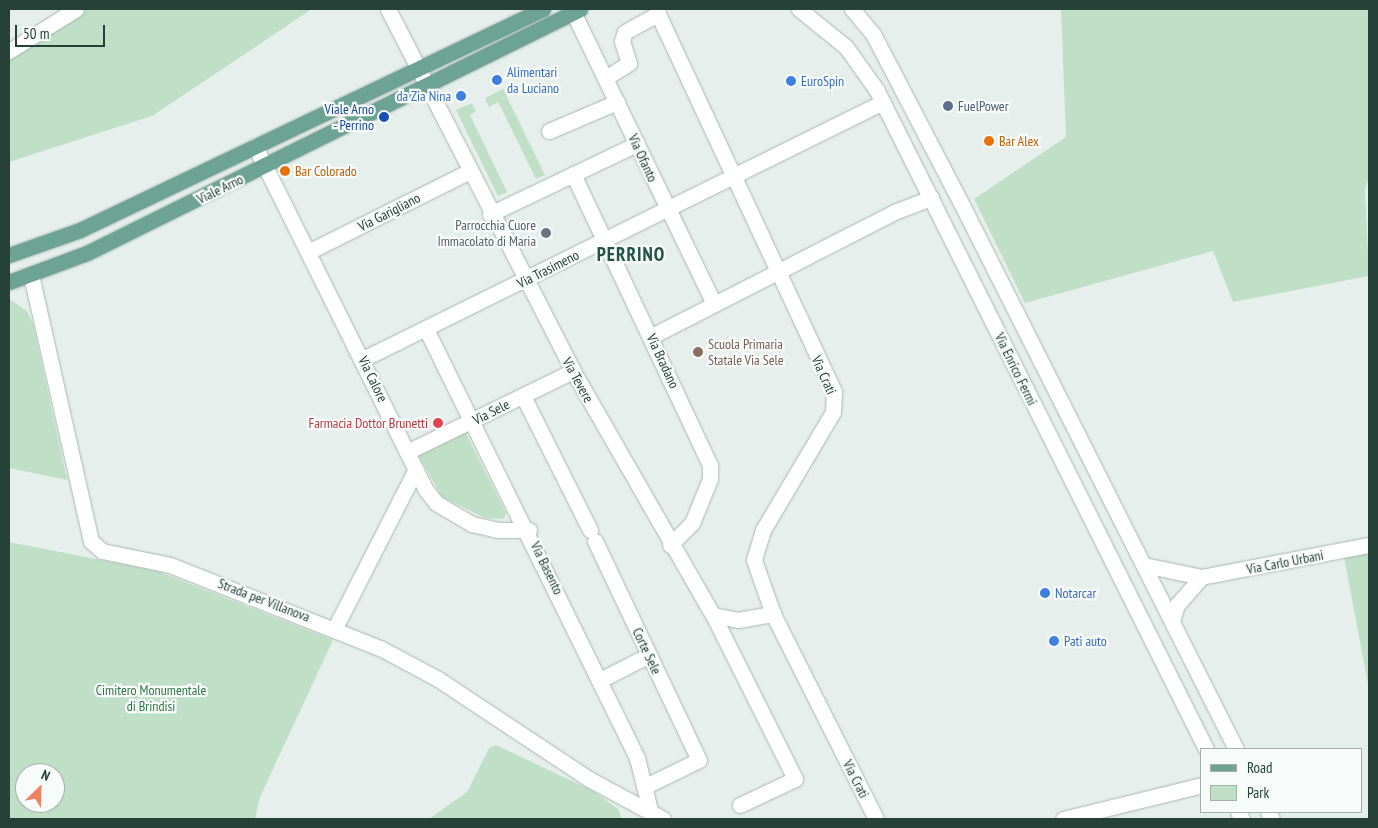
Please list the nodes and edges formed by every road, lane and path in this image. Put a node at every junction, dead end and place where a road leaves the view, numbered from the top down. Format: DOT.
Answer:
graph roads {
  1 [pos="76,9"];
  2 [pos="388,9"];
  3 [pos="543,9"];
  4 [pos="799,9"];
  5 [pos="852,9"];
  6 [pos="577,11"];
  7 [pos="9,51"];
  8 [pos="418,68"];
  9 [pos="607,77"];
  10 [pos="426,85"];
  11 [pos="616,101"];
  12 [pos="883,102"];
  13 [pos="550,131"];
  14 [pos="637,144"];
  15 [pos="256,146"];
  16 [pos="268,165"];
  17 [pos="468,172"];
  18 [pos="573,174"];
  19 [pos="732,178"];
  20 [pos="930,198"];
  21 [pos="666,208"];
  22 [pos="490,214"];
  23 [pos="606,239"];
  24 [pos="310,251"];
  25 [pos="9,255"];
  26 [pos="776,272"];
  27 [pos="31,275"];
  28 [pos="526,280"];
  29 [pos="9,282"];
  30 [pos="714,304"];
  31 [pos="426,328"];
  32 [pos="652,336"];
  33 [pos="363,358"];
  34 [pos="573,371"];
  35 [pos="523,396"];
  36 [pos="471,422"];
  37 [pos="408,452"];
  38 [pos="416,469"];
  39 [pos="529,530"];
  40 [pos="670,545"];
  41 [pos="1369,546"];
  42 [pos="1144,565"];
  43 [pos="1201,577"];
  44 [pos="773,614"];
  45 [pos="713,615"];
  46 [pos="1172,621"];
  47 [pos="335,628"];
  48 [pos="649,655"];
  49 [pos="600,680"];
  50 [pos="1205,748"];
  51 [pos="1236,748"];
  52 [pos="1200,785"];
  53 [pos="644,787"];
  54 [pos="740,805"];
  55 [pos="654,817"];
  56 [pos="876,819"];
  57 [pos="1063,819"];
  1 -- 7 [label="street"];
  2 -- 8 [label="street"];
  3 -- 8 [label="main road, Viale Arno"];
  4 -- 12 [label="street, Via Enrico Fermi"];
  5 -- 42 [label="street, Via Enrico Fermi"];
  6 -- 9 [label="street, Via Ofanto"];
  6 -- 10 [label="main road, Viale Arno"];
  8 -- 10 [label="street"];
  8 -- 15 [label="main road, Viale Arno"];
  9 -- 11 [label="street, Via Ofanto"];
  9 -- 19 [label="street, Via Crati"];
  10 -- 16 [label="main road, Viale Arno"];
  10 -- 17 [label="street, Via Tevere"];
  11 -- 13 [label="street"];
  11 -- 14 [label="street, Via Ofanto"];
  12 -- 19 [label="street, Via Trasimeno"];
  12 -- 20 [label="street, Via Enrico Fermi"];
  14 -- 18 [label="street"];
  14 -- 21 [label="street, Via Ofanto"];
  15 -- 16 [label="street, Via Calore"];
  15 -- 25 [label="main road, Viale Arno"];
  16 -- 24 [label="street, Via Calore"];
  16 -- 27 [label="main road, Viale Arno"];
  17 -- 22 [label="street, Via Tevere"];
  17 -- 24 [label="street, Via Garigliano"];
  18 -- 22 [label="street"];
  18 -- 23 [label="street, Via Bradano"];
  19 -- 21 [label="street, Via Trasimeno"];
  19 -- 26 [label="street, Via Crati"];
  20 -- 26 [label="street"];
  20 -- 50 [label="street, Via Enrico Fermi"];
  21 -- 23 [label="street, Via Trasimeno"];
  21 -- 30 [label="street, Via Ofanto"];
  22 -- 28 [label="street, Via Tevere"];
  23 -- 28 [label="street, Via Trasimeno"];
  23 -- 32 [label="street, Via Bradano"];
  24 -- 33 [label="street, Via Calore"];
  26 -- 30 [label="street"];
  26 -- 44 [label="street, Via Crati"];
  27 -- 29 [label="main road, Viale Arno"];
  27 -- 47 [label="street, Strada per Villanova"];
  28 -- 31 [label="street, Via Trasimeno"];
  28 -- 34 [label="street, Via Tevere"];
  30 -- 32 [label="street"];
  31 -- 33 [label="street, Via Trasimeno"];
  31 -- 36 [label="street, Via Basento"];
  32 -- 40 [label="street, Via Bradano"];
  33 -- 37 [label="street, Via Calore"];
  34 -- 35 [label="street, Via Sele"];
  34 -- 40 [label="street, Via Tevere"];
  35 -- 36 [label="street, Via Sele"];
  35 -- 48 [label="street, Corte Sele"];
  36 -- 37 [label="street, Via Sele"];
  36 -- 39 [label="street, Via Basento"];
  37 -- 38 [label="street, Via Calore"];
  38 -- 39 [label="street, Via Calore"];
  38 -- 47 [label="street"];
  39 -- 49 [label="street, Via Basento"];
  40 -- 45 [label="street, Via Tevere"];
  41 -- 43 [label="street, Via Carlo Urbani"];
  42 -- 43 [label="street, Via Carlo Urbani"];
  42 -- 46 [label="street, Via Enrico Fermi"];
  43 -- 46 [label="street"];
  44 -- 45 [label="street"];
  44 -- 56 [label="street, Via Crati"];
  45 -- 54 [label="street, Via Tevere"];
  46 -- 51 [label="street, Via Enrico Fermi"];
  47 -- 55 [label="street, Strada per Villanova"];
  48 -- 49 [label="street"];
  48 -- 53 [label="street, Corte Sele"];
  49 -- 53 [label="street, Via Basento"];
  52 -- 57 [label="street"];
  53 -- 55 [label="street, Via Basento"];
}
